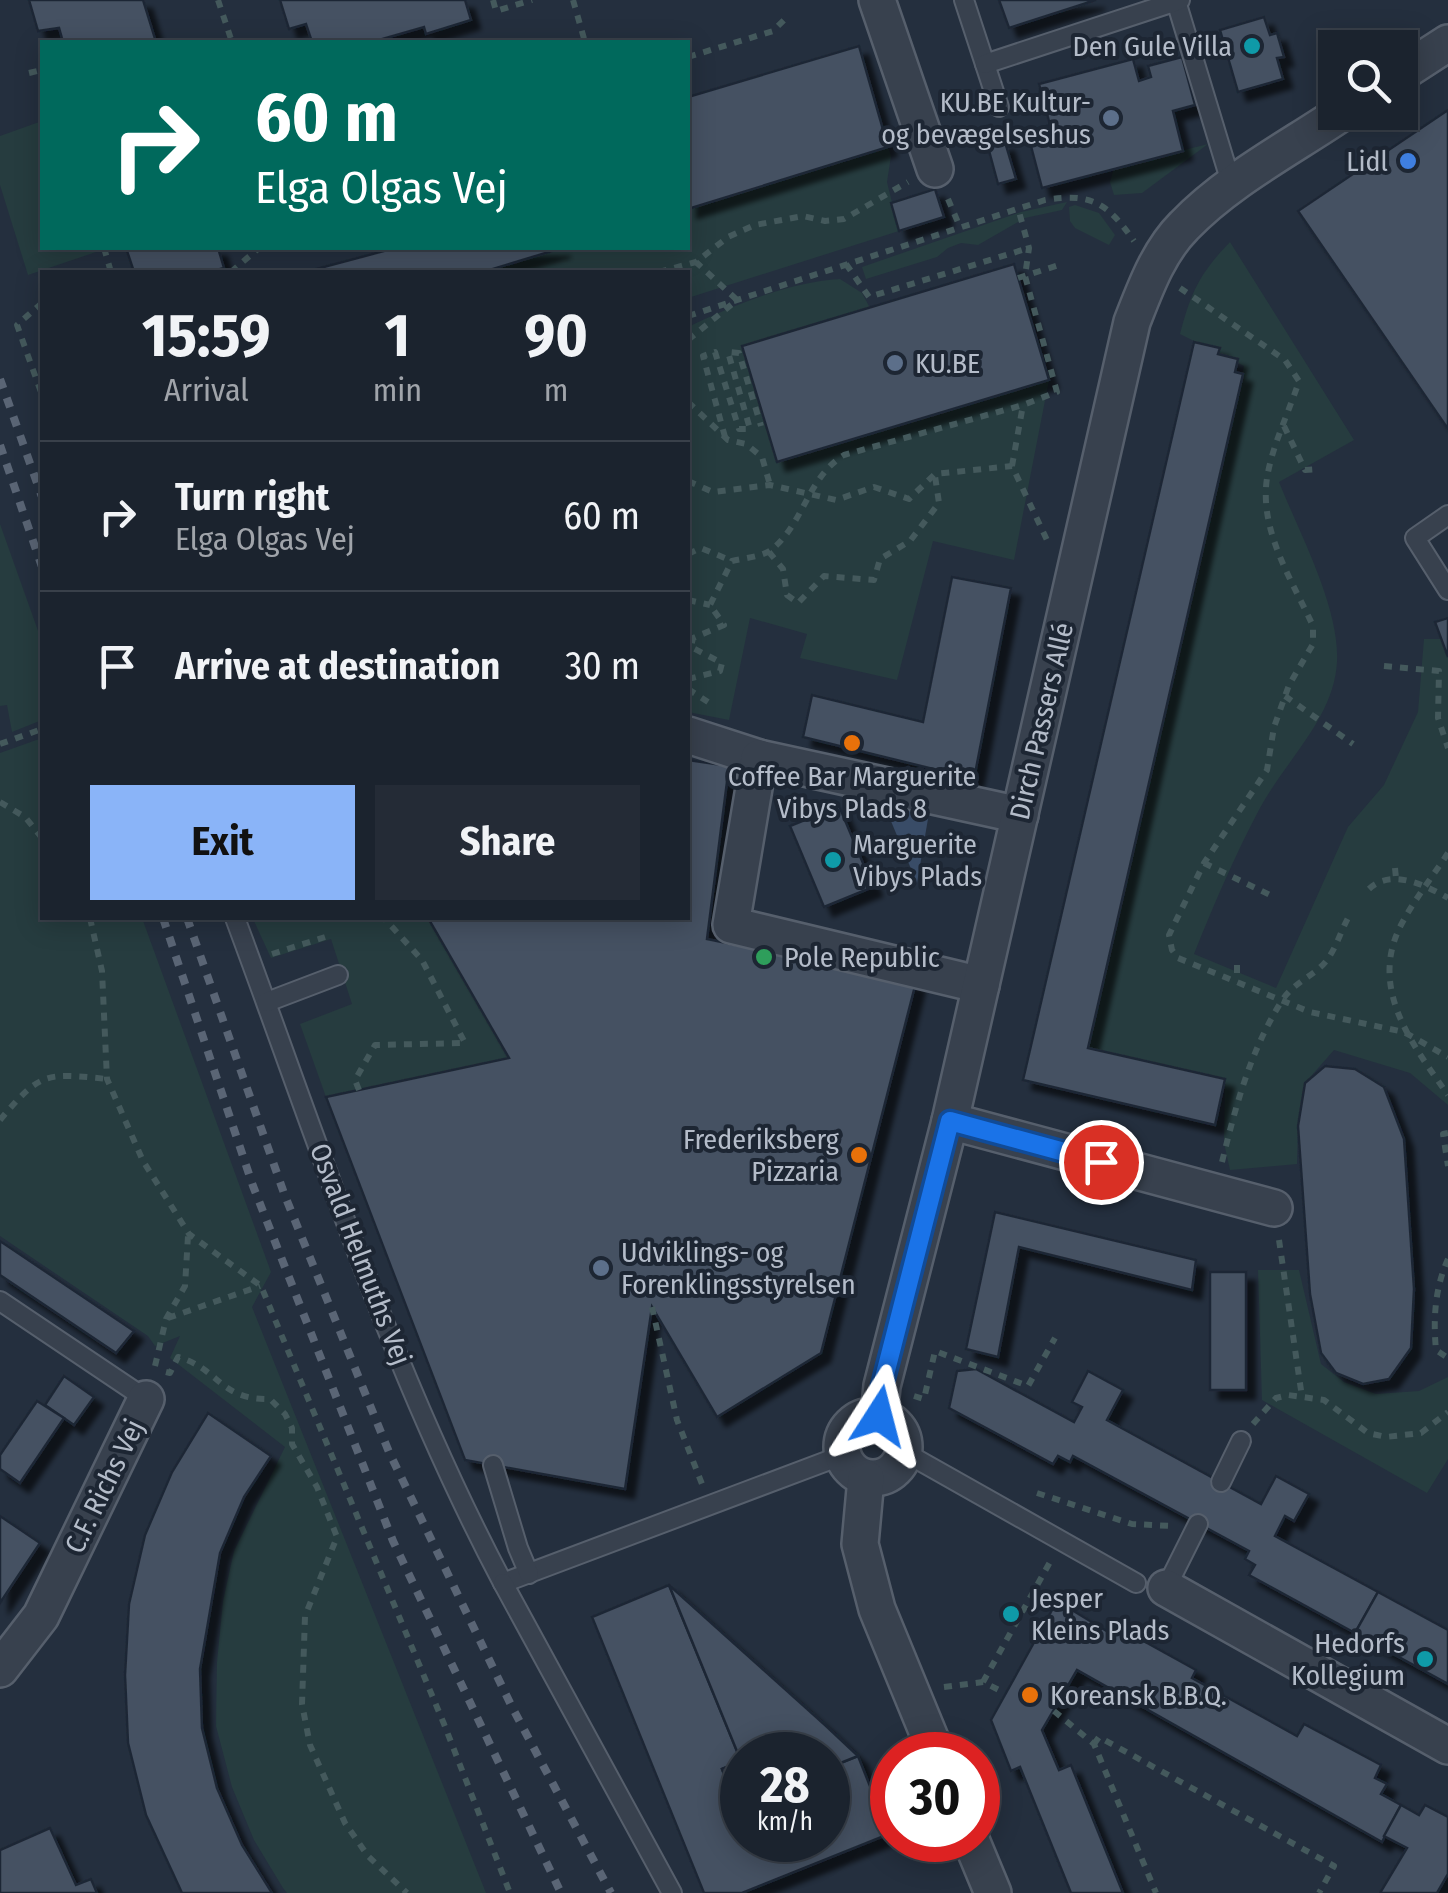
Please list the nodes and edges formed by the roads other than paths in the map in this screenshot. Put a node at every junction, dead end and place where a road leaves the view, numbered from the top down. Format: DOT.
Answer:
graph roads {
  1 [pos="877,0"];
  2 [pos="964,0"];
  3 [pos="1178,1"];
  4 [pos="1448,42"];
  5 [pos="1418,62"];
  6 [pos="984,64"];
  7 [pos="998,107"];
  8 [pos="1318,129"];
  9 [pos="935,169"];
  10 [pos="1232,186"];
  11 [pos="1448,516"];
  12 [pos="1448,590"];
  13 [pos="690,736"];
  14 [pos="759,758"];
  15 [pos="1020,815"];
  16 [pos="236,920"];
  17 [pos="338,974"];
  18 [pos="981,985"];
  19 [pos="266,1002"];
  20 [pos="950,1121"];
  21 [pos="1274,1208"];
  22 [pos="0,1301"];
  23 [pos="150,1384"];
  24 [pos="880,1401"];
  25 [pos="1241,1441"];
  26 [pos="904,1452"];
  27 [pos="493,1465"];
  28 [pos="854,1467"];
  29 [pos="1221,1482"];
  30 [pos="1198,1526"];
  31 [pos="528,1574"];
  32 [pos="504,1584"];
  33 [pos="1151,1586"];
  34 [pos="0,1670"];
  35 [pos="927,1732"];
  36 [pos="1448,1746"];
  37 [pos="980,1862"];
  38 [pos="672,1893"];
  39 [pos="993,1893"];
  1 -- 9 [label="street"];
  2 -- 6 [label="lane"];
  3 -- 6 [label="lane"];
  3 -- 10 [label="lane"];
  4 -- 5 [label="street"];
  6 -- 7 [label="lane"];
  8 -- 10 [label="street, Dirch Passers Allé"];
  10 -- 15 [label="street, Dirch Passers Allé"];
  11 -- 12 [label="lane"];
  13 -- 14 [label="street"];
  14 -- 15 [label="street"];
  14 -- 18 [label="street"];
  15 -- 18 [label="street, Dirch Passers Allé"];
  16 -- 19 [label="lane, Osvald Helmuths Vej"];
  17 -- 19 [label="lane"];
  18 -- 20 [label="street, Dirch Passers Allé"];
  19 -- 32 [label="lane, Osvald Helmuths Vej"];
  20 -- 21 [label="street"];
  20 -- 24 [label="street, Dirch Passers Allé"];
  22 -- 23 [label="lane, C.F. Richs Vej"];
  23 -- 34 [label="street, C.F. Richs Vej"];
  24 -- 26 [label="street"];
  24 -- 28 [label="street"];
  25 -- 29 [label="lane"];
  26 -- 28 [label="street"];
  26 -- 33 [label="lane"];
  27 -- 31 [label="lane"];
  28 -- 31 [label="lane"];
  28 -- 35 [label="street"];
  30 -- 33 [label="lane"];
  31 -- 32 [label="lane"];
  32 -- 38 [label="lane, Osvald Helmuths Vej"];
  33 -- 36 [label="street"];
  37 -- 39 [label="street"];
}
